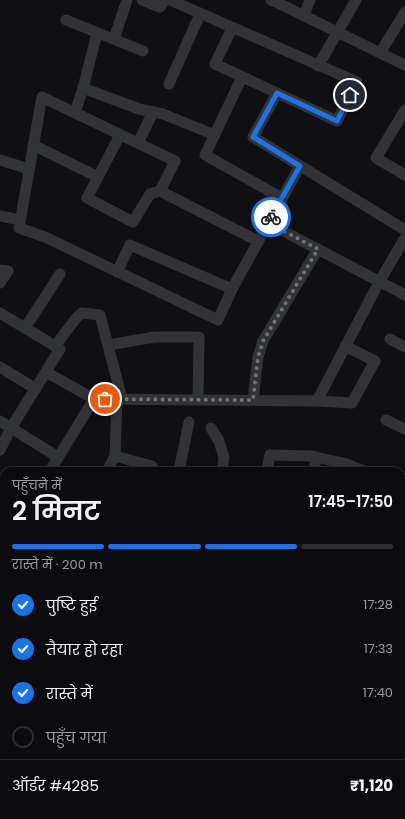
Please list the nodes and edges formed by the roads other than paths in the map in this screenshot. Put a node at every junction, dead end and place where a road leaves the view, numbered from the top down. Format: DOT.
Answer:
graph roads {
  1 [pos="127,0"];
  2 [pos="142,0"];
  3 [pos="165,0"];
  4 [pos="170,0"];
  5 [pos="271,0"];
  6 [pos="310,0"];
  7 [pos="356,0"];
  8 [pos="405,12"];
  9 [pos="200,14"];
  10 [pos="304,15"];
  11 [pos="66,20"];
  12 [pos="402,24"];
  13 [pos="232,28"];
  14 [pos="97,32"];
  15 [pos="338,32"];
  16 [pos="114,39"];
  17 [pos="143,51"];
  18 [pos="380,52"];
  19 [pos="405,65"];
  20 [pos="318,66"];
  21 [pos="242,77"];
  22 [pos="169,84"];
  23 [pos="83,88"];
  24 [pos="277,93"];
  25 [pos="405,110"];
  26 [pos="153,112"];
  27 [pos="75,113"];
  28 [pos="120,135"];
  29 [pos="215,135"];
  30 [pos="138,143"];
  31 [pos="33,145"];
  32 [pos="0,160"];
  33 [pos="300,166"];
  34 [pos="29,169"];
  35 [pos="405,175"];
  36 [pos="98,177"];
  37 [pos="160,191"];
  38 [pos="282,198"];
  39 [pos="0,216"];
  40 [pos="20,220"];
  41 [pos="268,223"];
  42 [pos="405,230"];
  43 [pos="405,238"];
  44 [pos="258,241"];
  45 [pos="318,249"];
  46 [pos="0,270"];
  47 [pos="117,272"];
  48 [pos="60,274"];
  49 [pos="0,282"];
  50 [pos="379,282"];
  51 [pos="232,289"];
  52 [pos="405,295"];
  53 [pos="0,313"];
  54 [pos="25,328"];
  55 [pos="390,339"];
  56 [pos="108,345"];
  57 [pos="55,346"];
  58 [pos="345,346"];
  59 [pos="405,347"];
  60 [pos="0,366"];
  61 [pos="46,372"];
  62 [pos="36,389"];
  63 [pos="94,399"];
  64 [pos="119,399"];
  65 [pos="198,400"];
  66 [pos="253,400"];
  67 [pos="317,401"];
  68 [pos="386,420"];
  69 [pos="0,421"];
  70 [pos="189,422"];
  71 [pos="11,428"];
  72 [pos="211,428"];
  73 [pos="405,429"];
  74 [pos="0,450"];
  75 [pos="114,456"];
  76 [pos="58,457"];
  77 [pos="316,457"];
  78 [pos="152,466"];
  79 [pos="52,467"];
  80 [pos="109,467"];
  81 [pos="180,467"];
  82 [pos="223,467"];
  83 [pos="268,467"];
  84 [pos="315,467"];
  85 [pos="354,467"];
  1 -- 16 [label="street"];
  2 -- 3 [label="street"];
  4 -- 9 [label="street"];
  5 -- 10 [label="street"];
  6 -- 10 [label="street"];
  7 -- 15 [label="street"];
  8 -- 12 [label="street"];
  9 -- 13 [label="street"];
  9 -- 22 [label="street"];
  10 -- 15 [label="street"];
  11 -- 14 [label="street"];
  12 -- 18 [label="street"];
  13 -- 20 [label="street"];
  13 -- 21 [label="street"];
  14 -- 16 [label="street"];
  14 -- 23 [label="street"];
  15 -- 18 [label="street"];
  15 -- 20 [label="street"];
  16 -- 17 [label="street"];
  18 -- 19 [label="street"];
  20 -- 24 [label="street"];
  21 -- 24 [label="street"];
  21 -- 29 [label="street"];
  23 -- 26 [label="street"];
  23 -- 27 [label="street"];
  24 -- 33 [label="street"];
  25 -- 35 [label="street"];
  26 -- 29 [label="street"];
  26 -- 30 [label="street"];
  27 -- 28 [label="street"];
  27 -- 31 [label="street"];
  28 -- 30 [label="street"];
  28 -- 36 [label="street"];
  29 -- 38 [label="street"];
  30 -- 37 [label="street"];
  31 -- 34 [label="street"];
  31 -- 36 [label="street"];
  32 -- 34 [label="street"];
  33 -- 38 [label="street"];
  33 -- 42 [label="street"];
  34 -- 40 [label="street"];
  36 -- 37 [label="street"];
  37 -- 44 [label="street"];
  38 -- 41 [label="street"];
  39 -- 40 [label="street"];
  40 -- 47 [label="street"];
  41 -- 44 [label="street"];
  41 -- 45 [label="street"];
  43 -- 50 [label="street"];
  44 -- 51 [label="street"];
  45 -- 50 [label="street"];
  45 -- 66 [label="street"];
  46 -- 49 [label="street"];
  47 -- 51 [label="street"];
  47 -- 51 [label="street"];
  48 -- 54 [label="street"];
  50 -- 52 [label="street"];
  50 -- 58 [label="street"];
  53 -- 54 [label="street"];
  54 -- 57 [label="street"];
  55 -- 59 [label="street"];
  56 -- 57 [label="street"];
  56 -- 64 [label="street"];
  56 -- 65 [label="street"];
  57 -- 61 [label="street"];
  58 -- 67 [label="street"];
  58 -- 67 [label="street"];
  60 -- 62 [label="street"];
  61 -- 62 [label="street"];
  61 -- 63 [label="street"];
  62 -- 71 [label="street"];
  63 -- 64 [label="street"];
  63 -- 76 [label="street"];
  64 -- 65 [label="street"];
  64 -- 75 [label="street"];
  65 -- 66 [label="street"];
  66 -- 67 [label="street"];
  68 -- 73 [label="street"];
  69 -- 71 [label="street"];
  70 -- 81 [label="street"];
  71 -- 74 [label="street"];
  71 -- 76 [label="street"];
  72 -- 82 [label="street"];
  75 -- 78 [label="street"];
  75 -- 80 [label="street"];
  76 -- 79 [label="street"];
  77 -- 83 [label="street"];
  77 -- 84 [label="street"];
  77 -- 85 [label="street"];
}
